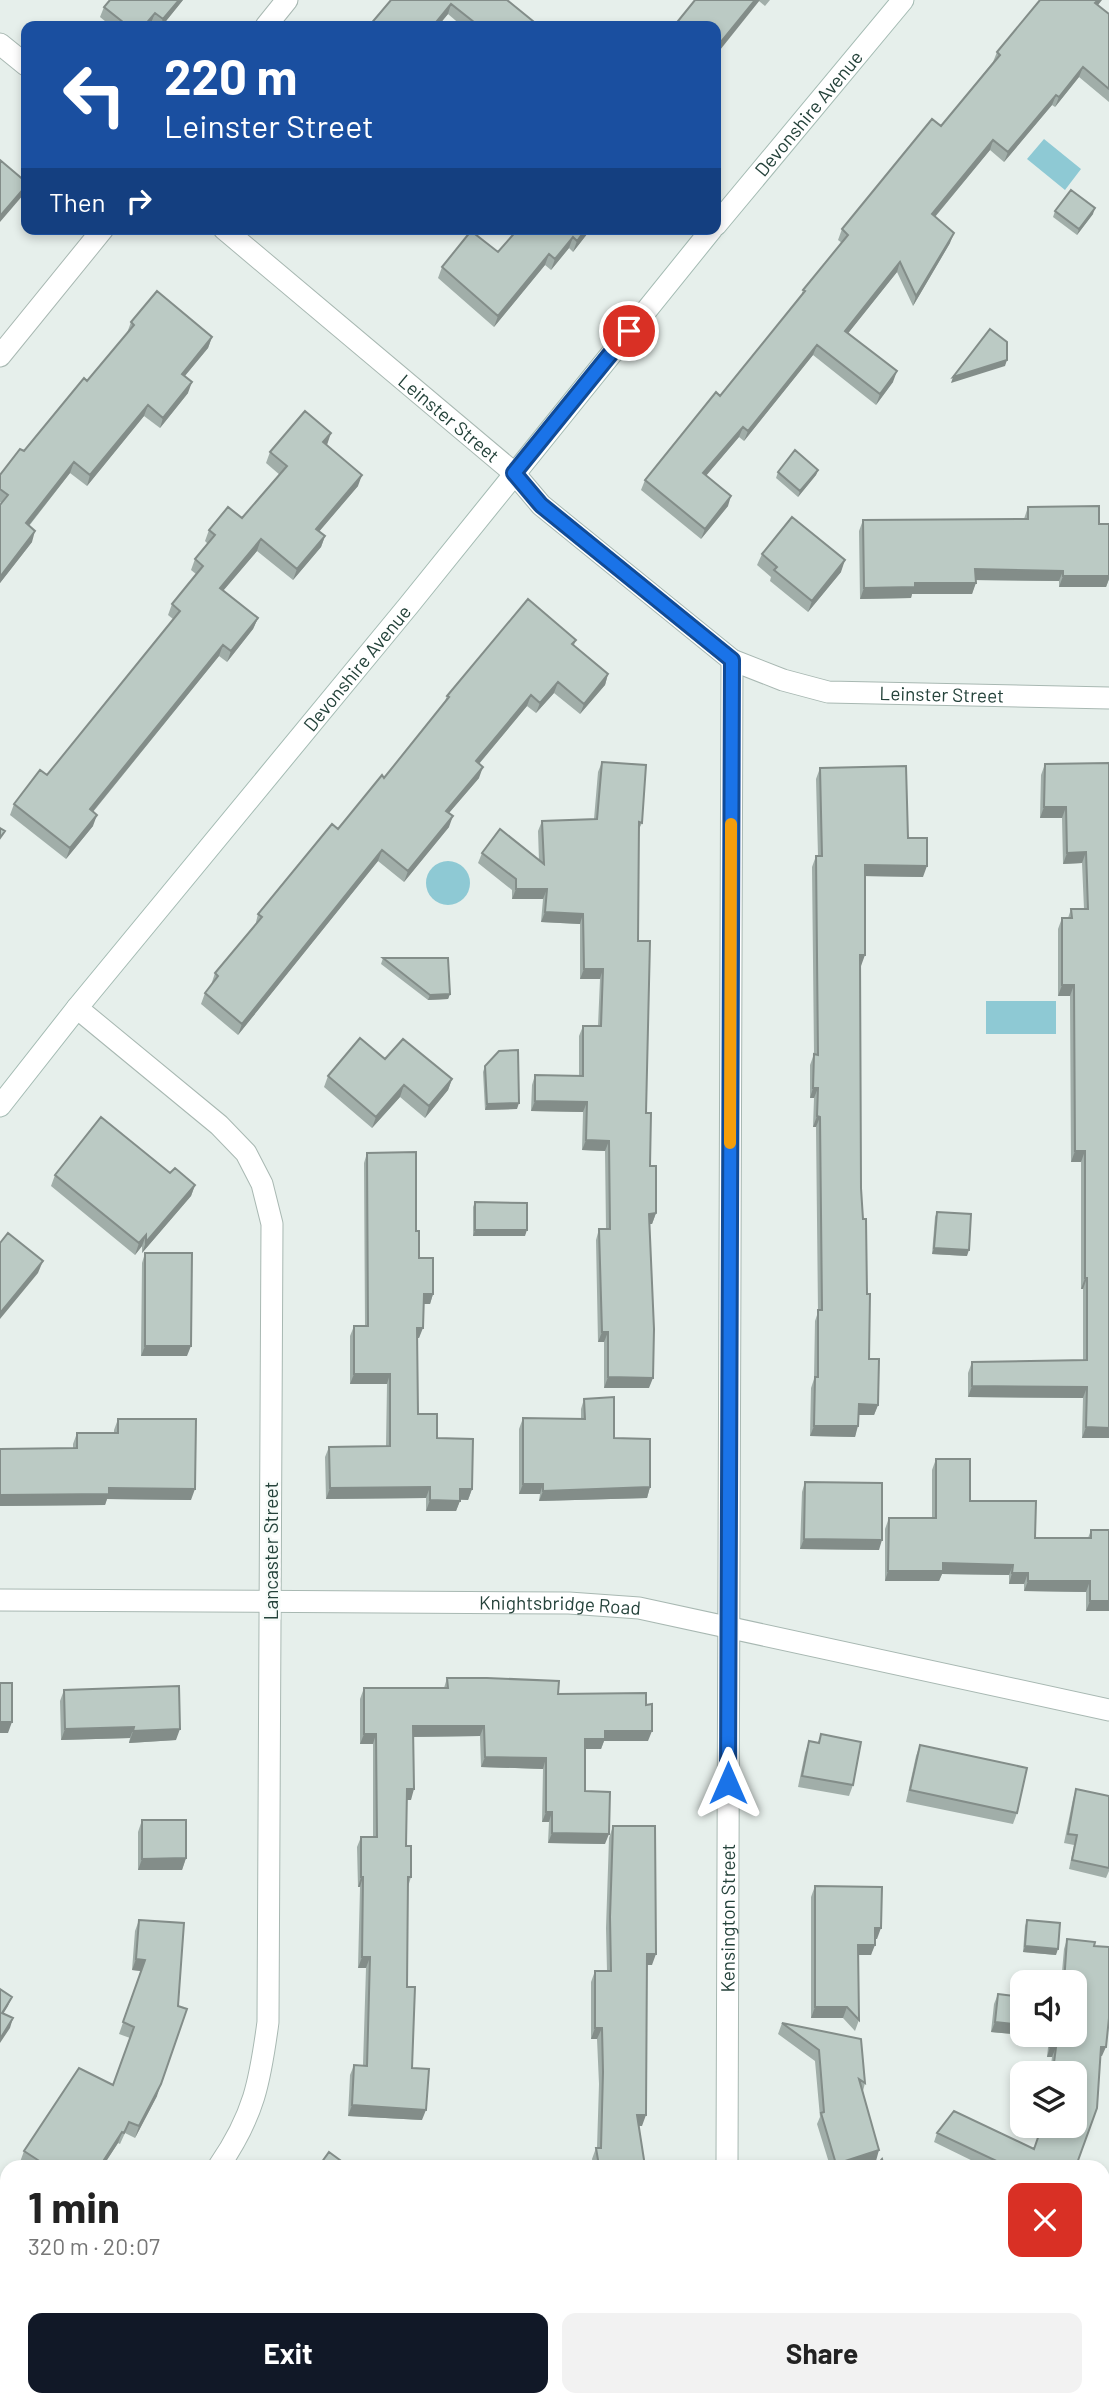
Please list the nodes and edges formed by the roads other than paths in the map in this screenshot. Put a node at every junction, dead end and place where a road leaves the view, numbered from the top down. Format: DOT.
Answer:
graph roads {
  1 [pos="287,0"];
  2 [pos="903,0"];
  3 [pos="270,21"];
  4 [pos="0,44"];
  5 [pos="21,61"];
  6 [pos="721,219"];
  7 [pos="98,235"];
  8 [pos="231,235"];
  9 [pos="707,235"];
  10 [pos="0,356"];
  11 [pos="514,473"];
  12 [pos="732,660"];
  13 [pos="1109,698"];
  14 [pos="77,1008"];
  15 [pos="0,1106"];
  16 [pos="0,1600"];
  17 [pos="270,1602"];
  18 [pos="729,1626"];
  19 [pos="1109,1710"];
  20 [pos="223,2160"];
  21 [pos="727,2160"];
  1 -- 3 [label="street"];
  2 -- 6 [label="street, Devonshire Avenue"];
  4 -- 5 [label="street"];
  7 -- 10 [label="street"];
  8 -- 11 [label="street, Leinster Street"];
  9 -- 11 [label="street, Devonshire Avenue"];
  11 -- 12 [label="street, Leinster Street"];
  11 -- 14 [label="street, Devonshire Avenue"];
  12 -- 13 [label="street, Leinster Street"];
  12 -- 18 [label="street, Kensington Street"];
  14 -- 15 [label="street, Devonshire Avenue"];
  14 -- 17 [label="street, Lancaster Street"];
  16 -- 17 [label="street, Knightsbridge Road"];
  17 -- 18 [label="street, Knightsbridge Road"];
  17 -- 20 [label="street, Lancaster Street"];
  18 -- 19 [label="street, Knightsbridge Road"];
  18 -- 21 [label="street, Kensington Street"];
}
